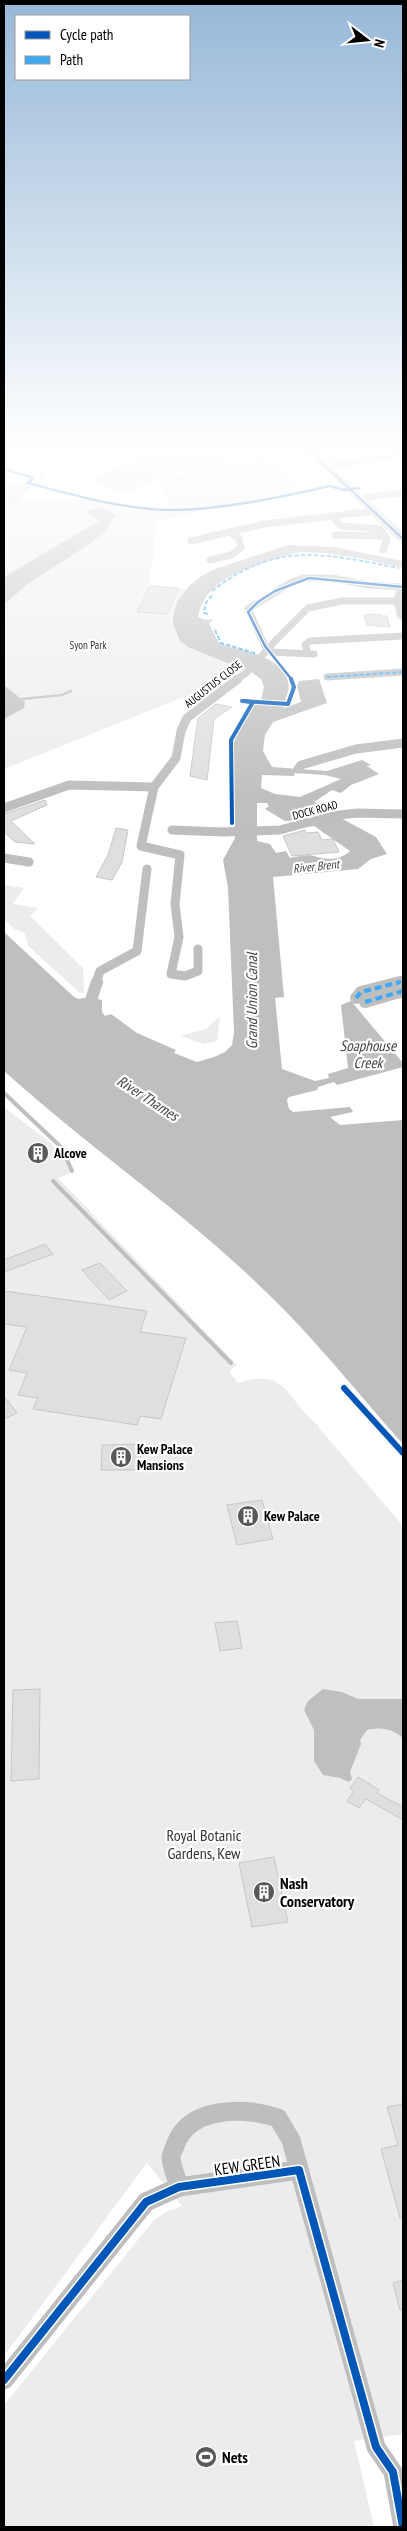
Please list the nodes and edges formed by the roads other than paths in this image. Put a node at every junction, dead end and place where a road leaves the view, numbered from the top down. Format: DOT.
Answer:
graph roads {
  1 [pos="403,587"];
  2 [pos="399,601"];
  3 [pos="403,617"];
  4 [pos="403,636"];
  5 [pos="403,672"];
  6 [pos="327,677"];
  7 [pos="403,743"];
  8 [pos="298,769"];
  9 [pos="154,788"];
  10 [pos="4,808"];
  11 [pos="403,814"];
  12 [pos="172,830"];
  13 [pos="4,858"];
  14 [pos="29,862"];
  15 [pos="198,949"];
  16 [pos="403,981"];
  17 [pos="403,991"];
  18 [pos="299,2170"];
  19 [pos="179,2187"];
  20 [pos="4,2380"];
  21 [pos="403,2527"];
  1 -- 2 [label="main road"];
  1 -- 4 [label="street"];
  2 -- 3 [label="main road"];
  2 -- 9 [label="street, AUGUSTUS CLOSE, bridge"];
  5 -- 6 [label="street"];
  7 -- 8 [label="street"];
  9 -- 10 [label="street"];
  9 -- 15 [label="street"];
  11 -- 12 [label="street, DOCK ROAD"];
  13 -- 14 [label="street"];
  16 -- 17 [label="street"];
  18 -- 19 [label="street, KEW GREEN"];
  18 -- 19 [label="street, KEW GREEN"];
  18 -- 21 [label="street, KEW GREEN"];
  19 -- 20 [label="street, KEW GREEN"];
}
